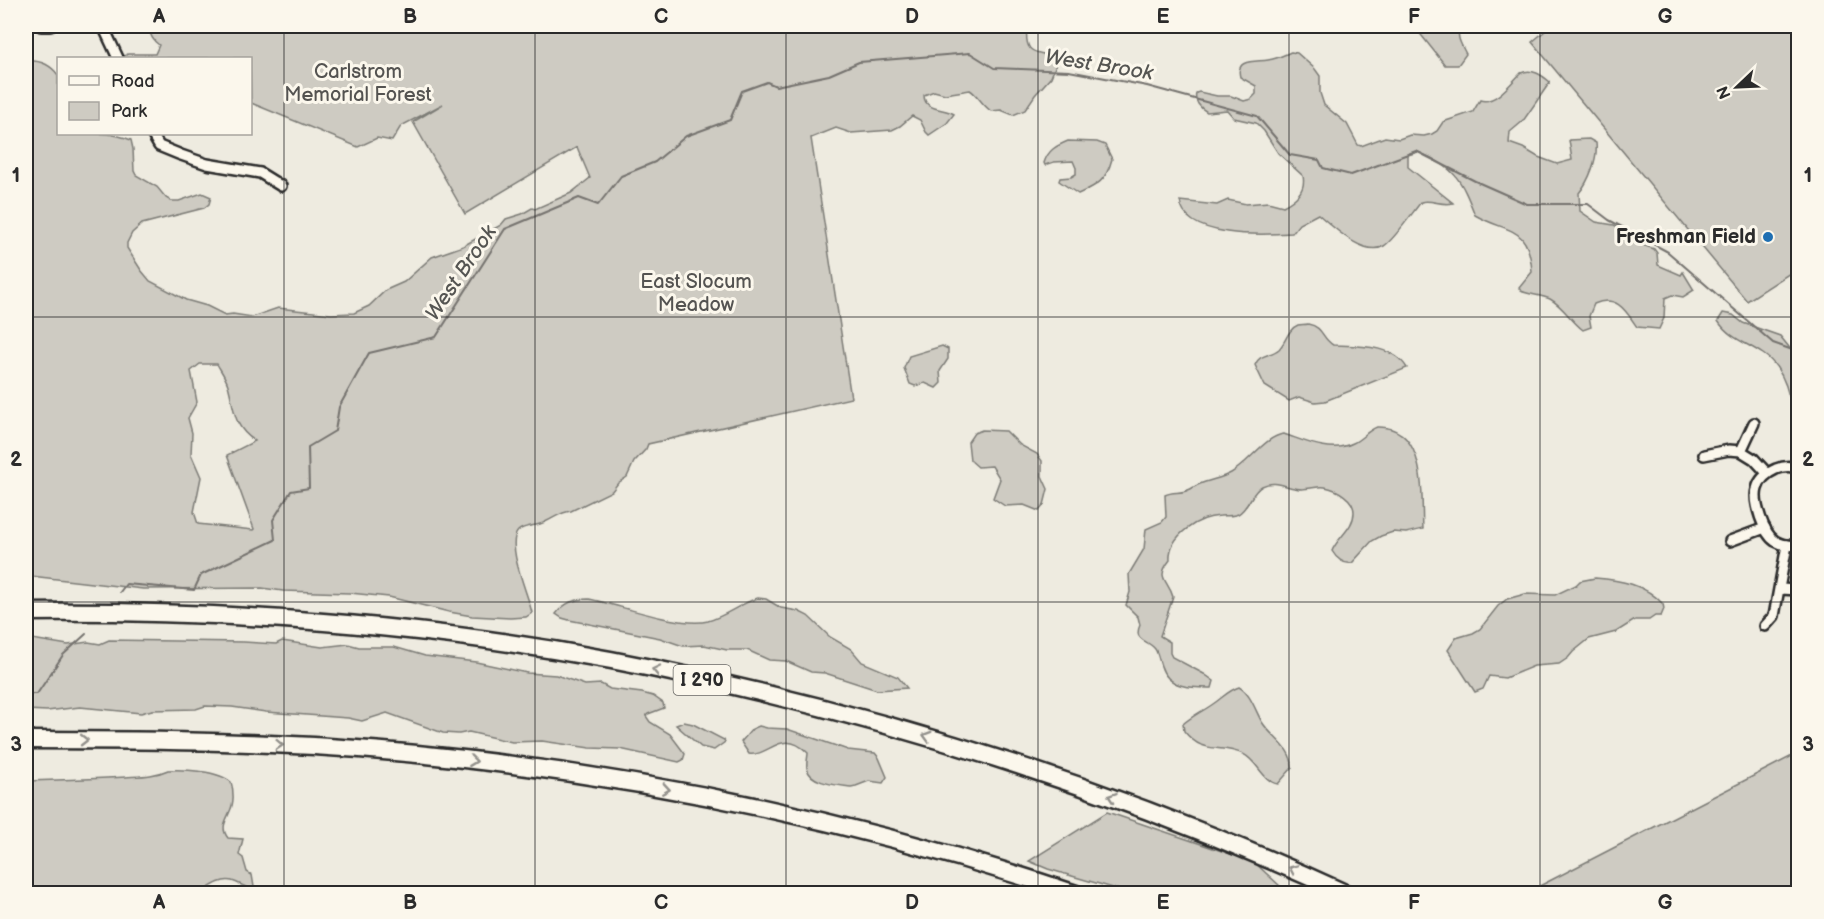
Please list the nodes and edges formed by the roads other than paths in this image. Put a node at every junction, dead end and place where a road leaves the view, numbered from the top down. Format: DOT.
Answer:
graph roads {
  1 [pos="42,26"];
  2 [pos="50,26"];
  3 [pos="103,26"];
  4 [pos="118,57"];
  5 [pos="153,135"];
  6 [pos="280,186"];
  7 [pos="1754,423"];
  8 [pos="1741,452"];
  9 [pos="1704,455"];
  10 [pos="1798,470"];
  11 [pos="1767,473"];
  12 [pos="1765,528"];
  13 [pos="1730,541"];
  14 [pos="1787,545"];
  15 [pos="1798,545"];
  16 [pos="1780,589"];
  17 [pos="1798,590"];
  18 [pos="26,612"];
  19 [pos="1765,626"];
  20 [pos="26,740"];
  21 [pos="1076,894"];
  22 [pos="1347,894"];
  1 -- 2 [label="street"];
  3 -- 4 [label="street"];
  5 -- 6 [label="street"];
  7 -- 8 [label="street"];
  8 -- 9 [label="street"];
  8 -- 11 [label="street"];
  10 -- 11 [label="street"];
  11 -- 12 [label="street"];
  12 -- 13 [label="street"];
  12 -- 14 [label="street"];
  14 -- 15 [label="street"];
  14 -- 16 [label="street"];
  16 -- 17 [label="street"];
  16 -- 19 [label="street"];
  22 -- 18 [label="highway, I 290, one-way"];
  20 -- 21 [label="highway, one-way"];
}
